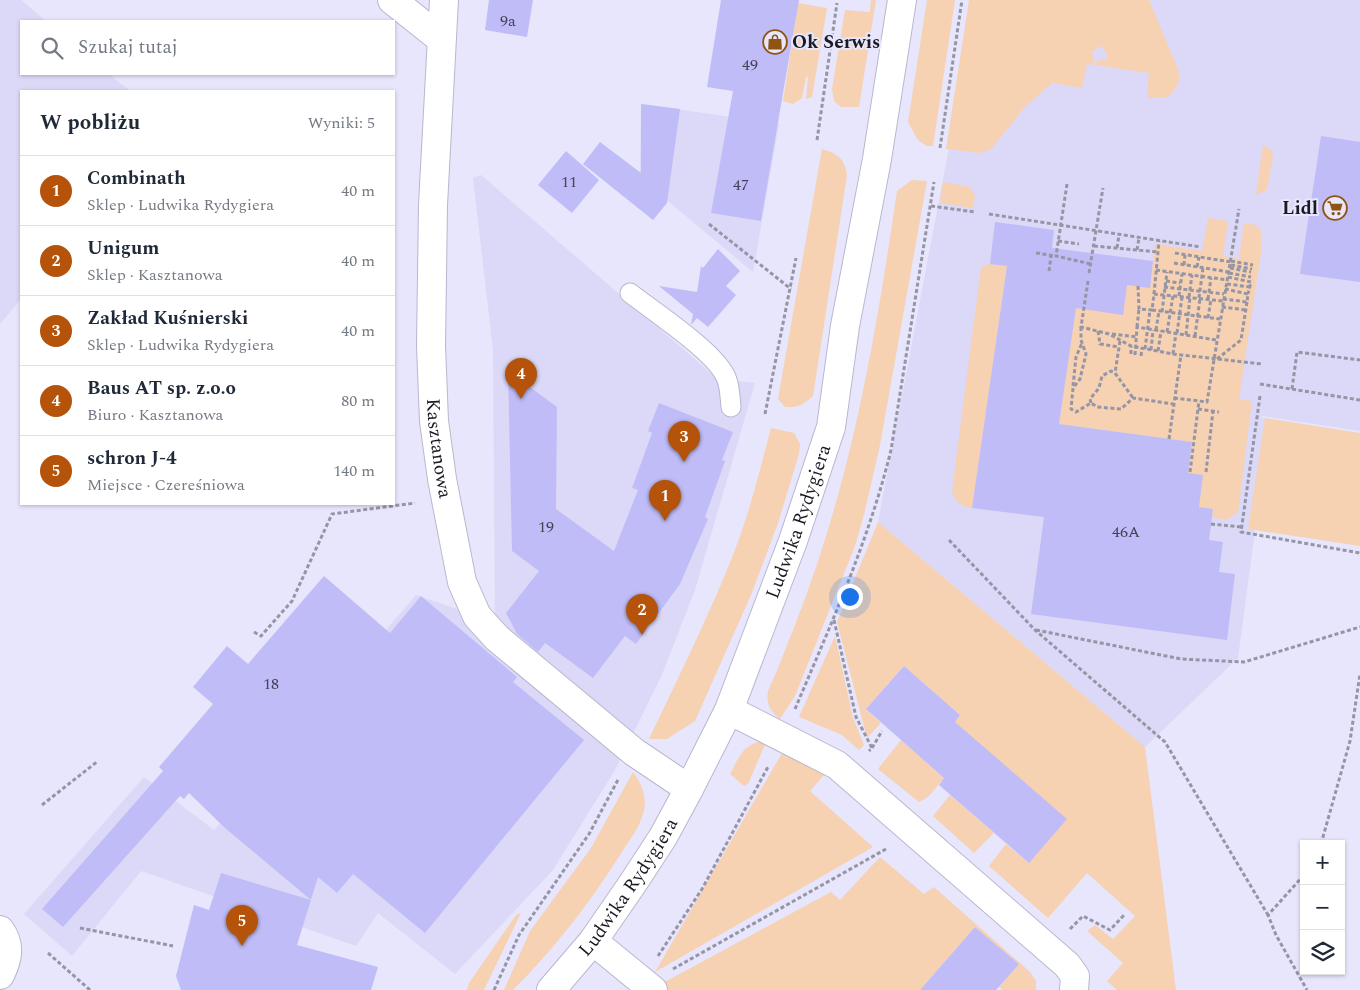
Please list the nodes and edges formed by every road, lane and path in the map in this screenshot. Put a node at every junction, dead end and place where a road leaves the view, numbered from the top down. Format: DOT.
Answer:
graph roads {
  1 [pos="392,0"];
  2 [pos="444,0"];
  3 [pos="902,0"];
  4 [pos="962,0"];
  5 [pos="837,3"];
  6 [pos="441,39"];
  7 [pos="817,140"];
  8 [pos="940,148"];
  9 [pos="934,182"];
  10 [pos="1067,184"];
  11 [pos="1103,188"];
  12 [pos="931,206"];
  13 [pos="1239,209"];
  14 [pos="975,212"];
  15 [pos="989,214"];
  16 [pos="709,224"];
  17 [pos="1061,225"];
  18 [pos="1096,232"];
  19 [pos="1119,235"];
  20 [pos="1139,238"];
  21 [pos="1058,241"];
  22 [pos="1159,241"];
  23 [pos="1079,244"];
  24 [pos="1094,246"];
  25 [pos="1202,247"];
  26 [pos="1116,248"];
  27 [pos="1137,250"];
  28 [pos="1158,252"];
  29 [pos="1036,253"];
  30 [pos="1175,253"];
  31 [pos="1185,255"];
  32 [pos="1051,256"];
  33 [pos="1056,256"];
  34 [pos="1199,257"];
  35 [pos="796,258"];
  36 [pos="1211,259"];
  37 [pos="1174,263"];
  38 [pos="1091,264"];
  39 [pos="1182,265"];
  40 [pos="1197,267"];
  41 [pos="1203,268"];
  42 [pos="1210,269"];
  43 [pos="1156,270"];
  44 [pos="1049,271"];
  45 [pos="1229,271"];
  46 [pos="1167,272"];
  47 [pos="1089,273"];
  48 [pos="1181,274"];
  49 [pos="1192,275"];
  50 [pos="1202,276"];
  51 [pos="1251,277"];
  52 [pos="1210,278"];
  53 [pos="1088,280"];
  54 [pos="1166,281"];
  55 [pos="1180,283"];
  56 [pos="1138,286"];
  57 [pos="1250,287"];
  58 [pos="1164,288"];
  59 [pos="790,289"];
  60 [pos="1180,289"];
  61 [pos="1190,291"];
  62 [pos="1200,291"];
  63 [pos="1208,292"];
  64 [pos="1225,292"];
  65 [pos="630,293"];
  66 [pos="1154,294"];
  67 [pos="1248,294"];
  68 [pos="1163,295"];
  69 [pos="1173,296"];
  70 [pos="1181,296"];
  71 [pos="1190,297"];
  72 [pos="1200,298"];
  73 [pos="1209,299"];
  74 [pos="1223,300"];
  75 [pos="1247,302"];
  76 [pos="1222,307"];
  77 [pos="1139,309"];
  78 [pos="1151,310"];
  79 [pos="1246,310"];
  80 [pos="1160,311"];
  81 [pos="1171,313"];
  82 [pos="1179,315"];
  83 [pos="1188,316"];
  84 [pos="1197,317"];
  85 [pos="1208,318"];
  86 [pos="1220,319"];
  87 [pos="1082,326"];
  88 [pos="1137,327"];
  89 [pos="1146,328"];
  90 [pos="1155,330"];
  91 [pos="1098,331"];
  92 [pos="1161,331"];
  93 [pos="1167,332"];
  94 [pos="1176,333"];
  95 [pos="1109,334"];
  96 [pos="1186,335"];
  97 [pos="1195,336"];
  98 [pos="1137,337"];
  99 [pos="1216,340"];
  100 [pos="1120,341"];
  101 [pos="1082,343"];
  102 [pos="1132,346"];
  103 [pos="1119,347"];
  104 [pos="1136,347"];
  105 [pos="1144,348"];
  106 [pos="1151,350"];
  107 [pos="1158,351"];
  108 [pos="1131,354"];
  109 [pos="1173,354"];
  110 [pos="1135,355"];
  111 [pos="1181,355"];
  112 [pos="1141,356"];
  113 [pos="1215,359"];
  114 [pos="1360,360"];
  115 [pos="1262,364"];
  116 [pos="1115,373"];
  117 [pos="1260,384"];
  118 [pos="1073,388"];
  119 [pos="1292,389"];
  120 [pos="1260,396"];
  121 [pos="1133,398"];
  122 [pos="1174,398"];
  123 [pos="1360,400"];
  124 [pos="1199,401"];
  125 [pos="1091,402"];
  126 [pos="1173,404"];
  127 [pos="730,407"];
  128 [pos="1198,409"];
  129 [pos="1213,411"];
  130 [pos="1219,412"];
  131 [pos="765,414"];
  132 [pos="1169,439"];
  133 [pos="1190,472"];
  134 [pos="1206,472"];
  135 [pos="446,499"];
  136 [pos="1211,524"];
  137 [pos="1242,527"];
  138 [pos="949,540"];
  139 [pos="1360,553"];
  140 [pos="833,619"];
  141 [pos="1360,627"];
  142 [pos="1035,630"];
  143 [pos="254,632"];
  144 [pos="1360,674"];
  145 [pos="730,710"];
  146 [pos="882,731"];
  147 [pos="784,737"];
  148 [pos="872,748"];
  149 [pos="98,761"];
  150 [pos="622,772"];
  151 [pos="849,774"];
  152 [pos="689,789"];
  153 [pos="42,806"];
  154 [pos="1322,840"];
  155 [pos="892,846"];
  156 [pos="1300,879"];
  157 [pos="1124,915"];
  158 [pos="1268,915"];
  159 [pos="80,928"];
  160 [pos="0,930"];
  161 [pos="593,941"];
  162 [pos="173,946"];
  163 [pos="1049,949"];
  164 [pos="48,953"];
  165 [pos="0,975"];
  166 [pos="647,984"];
  167 [pos="90,990"];
  168 [pos="494,990"];
  169 [pos="551,990"];
  170 [pos="1074,990"];
  171 [pos="1307,990"];
  1 -- 6 [label="street"];
  2 -- 6 [label="street, Kasztanowa"];
  3 -- 145 [label="street, Ludwika Rydygiera"];
  4 -- 8 [label="path"];
  5 -- 7 [label="path"];
  6 -- 135 [label="street, Kasztanowa"];
  9 -- 12 [label="path"];
  10 -- 17 [label="path"];
  11 -- 18 [label="path"];
  12 -- 14 [label="path"];
  12 -- 140 [label="path"];
  13 -- 45 [label="path"];
  15 -- 17 [label="path"];
  16 -- 59 [label="path"];
  17 -- 18 [label="path"];
  17 -- 21 [label="path"];
  18 -- 19 [label="path"];
  18 -- 24 [label="path"];
  19 -- 20 [label="path"];
  19 -- 26 [label="path"];
  20 -- 22 [label="path"];
  20 -- 27 [label="path"];
  21 -- 23 [label="path"];
  21 -- 33 [label="path"];
  22 -- 25 [label="path"];
  22 -- 28 [label="path"];
  24 -- 26 [label="path"];
  24 -- 38 [label="path"];
  26 -- 27 [label="path"];
  27 -- 28 [label="path"];
  28 -- 43 [label="path"];
  29 -- 32 [label="path"];
  30 -- 31 [label="path"];
  31 -- 34 [label="path"];
  31 -- 39 [label="path"];
  32 -- 33 [label="path"];
  32 -- 44 [label="path"];
  33 -- 38 [label="path"];
  34 -- 36 [label="path"];
  34 -- 40 [label="path"];
  35 -- 59 [label="path"];
  36 -- 42 [label="path"];
  36 -- 45 [label="path"];
  37 -- 39 [label="path"];
  38 -- 47 [label="path"];
  39 -- 40 [label="path"];
  39 -- 48 [label="path"];
  40 -- 41 [label="path"];
  41 -- 42 [label="path"];
  41 -- 50 [label="path"];
  42 -- 45 [label="path"];
  43 -- 46 [label="path"];
  43 -- 66 [label="path"];
  45 -- 45 [label="path"];
  45 -- 51 [label="path"];
  45 -- 52 [label="path"];
  45 -- 57 [label="path"];
  45 -- 57 [label="path"];
  45 -- 64 [label="path"];
  46 -- 48 [label="path"];
  46 -- 54 [label="path"];
  48 -- 49 [label="path"];
  48 -- 55 [label="path"];
  49 -- 50 [label="path"];
  49 -- 61 [label="path"];
  50 -- 52 [label="path"];
  50 -- 62 [label="path"];
  52 -- 63 [label="path"];
  53 -- 87 [label="path"];
  54 -- 55 [label="path"];
  54 -- 58 [label="path"];
  55 -- 60 [label="path"];
  56 -- 77 [label="path"];
  57 -- 67 [label="path"];
  58 -- 60 [label="path"];
  58 -- 68 [label="path"];
  59 -- 131 [label="path"];
  60 -- 61 [label="path"];
  60 -- 70 [label="path"];
  61 -- 62 [label="path"];
  61 -- 71 [label="path"];
  62 -- 63 [label="path"];
  62 -- 72 [label="path"];
  63 -- 64 [label="path"];
  63 -- 73 [label="path"];
  64 -- 67 [label="path"];
  64 -- 74 [label="path"];
  65 -- 127 [label="lane"];
  66 -- 68 [label="path"];
  66 -- 78 [label="path"];
  67 -- 75 [label="path"];
  68 -- 69 [label="path"];
  68 -- 80 [label="path"];
  69 -- 70 [label="path"];
  69 -- 81 [label="path"];
  70 -- 71 [label="path"];
  70 -- 82 [label="path"];
  71 -- 72 [label="path"];
  71 -- 83 [label="path"];
  72 -- 73 [label="path"];
  72 -- 84 [label="path"];
  73 -- 74 [label="path"];
  73 -- 85 [label="path"];
  74 -- 75 [label="path"];
  74 -- 76 [label="path"];
  75 -- 79 [label="path"];
  76 -- 79 [label="path"];
  76 -- 86 [label="path"];
  77 -- 78 [label="path"];
  77 -- 88 [label="path"];
  78 -- 80 [label="path"];
  78 -- 89 [label="path"];
  79 -- 113 [label="path"];
  80 -- 81 [label="path"];
  80 -- 90 [label="path"];
  81 -- 82 [label="path"];
  81 -- 93 [label="path"];
  82 -- 83 [label="path"];
  82 -- 94 [label="path"];
  83 -- 84 [label="path"];
  83 -- 96 [label="path"];
  84 -- 85 [label="path"];
  84 -- 97 [label="path"];
  85 -- 86 [label="path"];
  86 -- 99 [label="path"];
  87 -- 91 [label="path"];
  87 -- 101 [label="path"];
  88 -- 89 [label="path"];
  88 -- 98 [label="path"];
  89 -- 90 [label="path"];
  89 -- 105 [label="path"];
  90 -- 92 [label="path"];
  90 -- 106 [label="path"];
  91 -- 95 [label="path"];
  91 -- 103 [label="path"];
  92 -- 93 [label="path"];
  92 -- 107 [label="path"];
  93 -- 94 [label="path"];
  94 -- 96 [label="path"];
  94 -- 109 [label="path"];
  95 -- 98 [label="path"];
  95 -- 100 [label="path"];
  96 -- 97 [label="path"];
  97 -- 99 [label="path"];
  98 -- 104 [label="path"];
  99 -- 113 [label="path"];
  100 -- 102 [label="path"];
  100 -- 103 [label="path"];
  101 -- 118 [label="path"];
  101 -- 118 [label="path"];
  102 -- 104 [label="path"];
  102 -- 108 [label="path"];
  103 -- 116 [label="path"];
  104 -- 105 [label="path"];
  104 -- 110 [label="path"];
  105 -- 106 [label="path"];
  105 -- 112 [label="path"];
  106 -- 107 [label="path"];
  107 -- 109 [label="path"];
  109 -- 111 [label="path"];
  111 -- 113 [label="path"];
  111 -- 122 [label="path"];
  113 -- 115 [label="path"];
  113 -- 124 [label="path"];
  114 -- 119 [label="path"];
  116 -- 121 [label="path"];
  116 -- 125 [label="path"];
  117 -- 119 [label="path"];
  118 -- 125 [label="path"];
  119 -- 123 [label="path"];
  120 -- 137 [label="path"];
  121 -- 125 [label="path"];
  121 -- 126 [label="path"];
  122 -- 124 [label="path"];
  122 -- 126 [label="path"];
  124 -- 128 [label="path"];
  126 -- 132 [label="path"];
  128 -- 129 [label="path"];
  128 -- 133 [label="path"];
  129 -- 130 [label="path"];
  129 -- 134 [label="path"];
  135 -- 143 [label="path"];
  135 -- 152 [label="street, Kasztanowa"];
  136 -- 137 [label="path"];
  137 -- 139 [label="path"];
  138 -- 142 [label="path"];
  140 -- 147 [label="path"];
  140 -- 148 [label="path"];
  141 -- 142 [label="path"];
  142 -- 158 [label="path"];
  144 -- 154 [label="path"];
  145 -- 147 [label="street"];
  145 -- 152 [label="street, Ludwika Rydygiera"];
  146 -- 148 [label="path"];
  147 -- 151 [label="street"];
  147 -- 166 [label="path"];
  148 -- 151 [label="path"];
  149 -- 153 [label="path"];
  150 -- 168 [label="path"];
  151 -- 163 [label="street"];
  152 -- 161 [label="street, Ludwika Rydygiera"];
  155 -- 166 [label="path"];
  156 -- 158 [label="path"];
  157 -- 163 [label="path"];
  158 -- 171 [label="path"];
  159 -- 162 [label="path"];
  160 -- 165 [label="street"];
  161 -- 166 [label="street"];
  161 -- 169 [label="street, Ludwika Rydygiera"];
  163 -- 170 [label="street"];
  164 -- 167 [label="path"];
}
